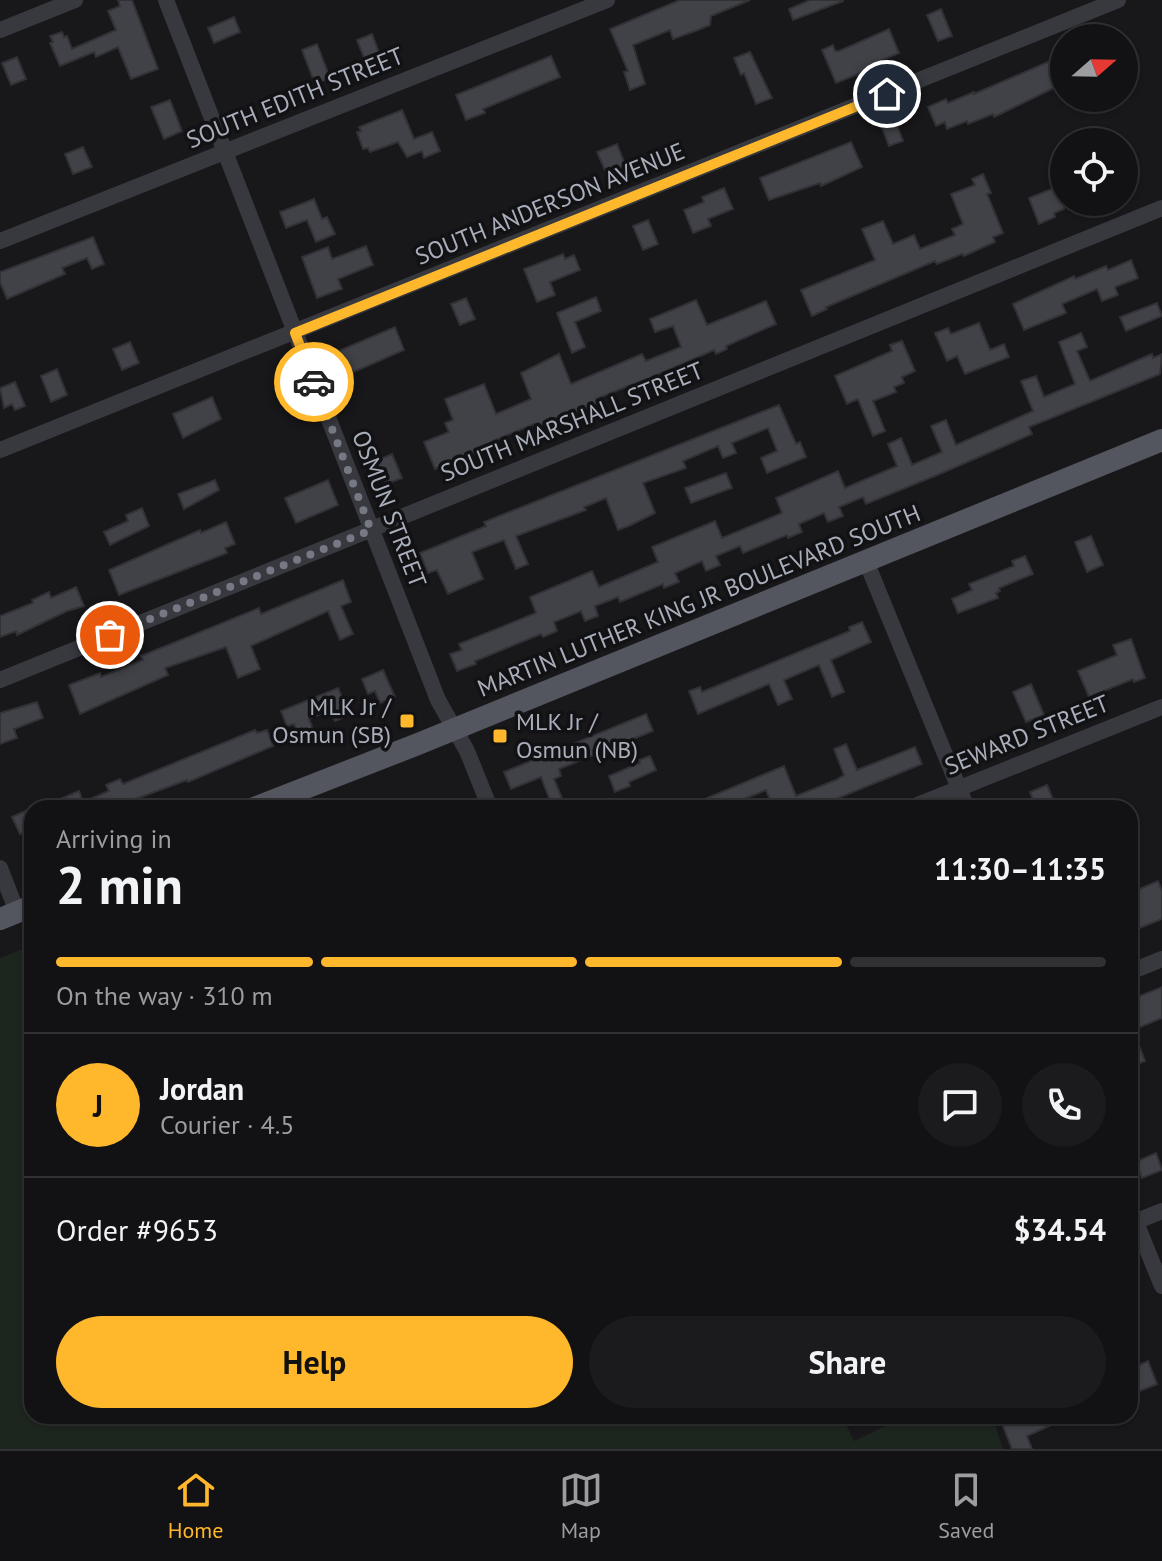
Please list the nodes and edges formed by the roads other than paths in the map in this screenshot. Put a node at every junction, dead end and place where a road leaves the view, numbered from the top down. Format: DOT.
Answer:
graph roads {
  1 [pos="75,0"];
  2 [pos="166,0"];
  3 [pos="607,0"];
  4 [pos="1118,0"];
  5 [pos="0,30"];
  6 [pos="225,152"];
  7 [pos="1162,208"];
  8 [pos="0,241"];
  9 [pos="295,333"];
  10 [pos="1162,440"];
  11 [pos="0,450"];
  12 [pos="371,530"];
  13 [pos="866,561"];
  14 [pos="0,680"];
  15 [pos="1162,707"];
  16 [pos="454,729"];
  17 [pos="959,788"];
  18 [pos="274,800"];
  19 [pos="487,800"];
  20 [pos="930,800"];
  21 [pos="964,800"];
  22 [pos="0,868"];
  23 [pos="16,912"];
  24 [pos="1162,959"];
  25 [pos="1138,969"];
  26 [pos="1162,1211"];
  27 [pos="1138,1217"];
  28 [pos="1138,1232"];
  29 [pos="1162,1286"];
  1 -- 5 [label="street"];
  2 -- 6 [label="street, OSMUN STREET"];
  3 -- 6 [label="street, SOUTH EDITH STREET"];
  4 -- 9 [label="street, SOUTH ANDERSON AVENUE"];
  6 -- 8 [label="street, SOUTH EDITH STREET"];
  6 -- 9 [label="street, OSMUN STREET"];
  7 -- 12 [label="street, SOUTH MARSHALL STREET"];
  9 -- 11 [label="street, SOUTH ANDERSON AVENUE"];
  9 -- 12 [label="street, OSMUN STREET"];
  10 -- 13 [label="main road, MARTIN LUTHER KING JR BOULEVARD SOUTH"];
  12 -- 14 [label="street, SOUTH MARSHALL STREET"];
  12 -- 16 [label="street, OSMUN STREET"];
  13 -- 16 [label="main road, MARTIN LUTHER KING JR BOULEVARD SOUTH"];
  13 -- 17 [label="street"];
  15 -- 17 [label="street, SEWARD STREET"];
  16 -- 18 [label="main road, MARTIN LUTHER KING JR BOULEVARD SOUTH"];
  16 -- 19 [label="street, OSMUN STREET"];
  17 -- 20 [label="street, SEWARD STREET"];
  17 -- 21 [label="street"];
  22 -- 23 [label="street"];
  24 -- 25 [label="street"];
  26 -- 27 [label="street"];
  28 -- 29 [label="street"];
}
